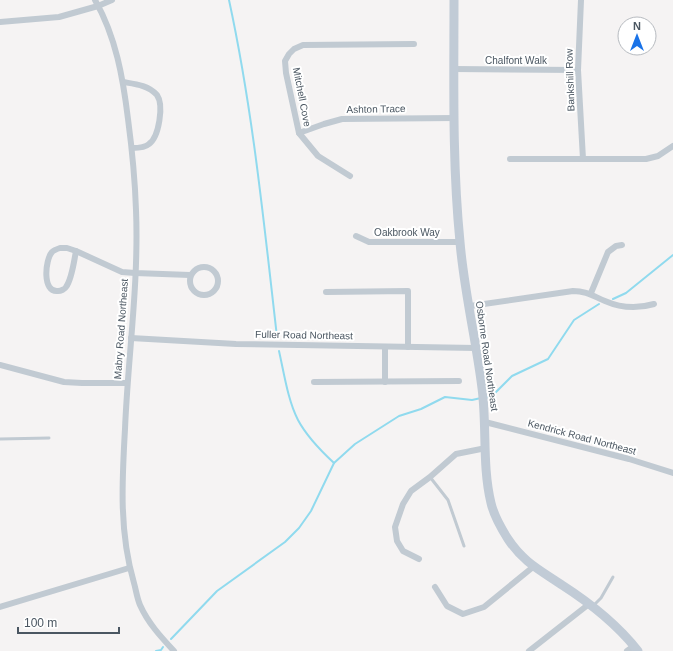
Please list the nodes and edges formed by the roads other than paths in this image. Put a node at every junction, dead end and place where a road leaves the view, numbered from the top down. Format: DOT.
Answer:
graph roads {
  1 [pos="112,0"];
  2 [pos="454,0"];
  3 [pos="581,0"];
  4 [pos="96,3"];
  5 [pos="0,22"];
  6 [pos="414,44"];
  7 [pos="454,69"];
  8 [pos="578,70"];
  9 [pos="123,82"];
  10 [pos="455,118"];
  11 [pos="299,133"];
  12 [pos="673,146"];
  13 [pos="132,148"];
  14 [pos="510,159"];
  15 [pos="583,159"];
  16 [pos="350,176"];
  17 [pos="356,236"];
  18 [pos="460,242"];
  19 [pos="622,245"];
  20 [pos="76,251"];
  21 [pos="136,273"];
  22 [pos="190,275"];
  23 [pos="326,292"];
  24 [pos="591,293"];
  25 [pos="654,304"];
  26 [pos="470,306"];
  27 [pos="131,338"];
  28 [pos="385,347"];
  29 [pos="408,347"];
  30 [pos="476,348"];
  31 [pos="0,365"];
  32 [pos="459,381"];
  33 [pos="314,382"];
  34 [pos="385,382"];
  35 [pos="127,383"];
  36 [pos="485,419"];
  37 [pos="49,438"];
  38 [pos="0,439"];
  39 [pos="486,448"];
  40 [pos="673,473"];
  41 [pos="430,476"];
  42 [pos="464,546"];
  43 [pos="419,559"];
  44 [pos="533,567"];
  45 [pos="129,568"];
  46 [pos="613,577"];
  47 [pos="435,587"];
  48 [pos="591,605"];
  49 [pos="0,607"];
  50 [pos="633,649"];
  51 [pos="174,651"];
  52 [pos="529,651"];
  1 -- 4 [label="street"];
  2 -- 7 [label="street, Osborne Road Northeast"];
  3 -- 8 [label="street, Bankshill Row"];
  4 -- 5 [label="street"];
  4 -- 9 [label="street, Mabry Road Northeast"];
  6 -- 11 [label="street, Mitchell Cove"];
  7 -- 8 [label="street, Chalfont Walk"];
  7 -- 10 [label="street, Osborne Road Northeast"];
  8 -- 15 [label="street, Bankshill Row"];
  9 -- 13 [label="street, Mabry Road Northeast"];
  9 -- 13 [label="street"];
  10 -- 11 [label="street, Ashton Trace"];
  10 -- 18 [label="street, Osborne Road Northeast"];
  11 -- 16 [label="street, Mitchell Cove"];
  12 -- 15 [label="street"];
  13 -- 21 [label="street, Mabry Road Northeast"];
  14 -- 15 [label="street"];
  17 -- 18 [label="street, Oakbrook Way"];
  18 -- 26 [label="street, Osborne Road Northeast"];
  19 -- 24 [label="street"];
  20 -- 20 [label="street"];
  20 -- 21 [label="street"];
  21 -- 22 [label="street"];
  21 -- 27 [label="street, Mabry Road Northeast"];
  22 -- 22 [label="street"];
  23 -- 29 [label="street"];
  24 -- 25 [label="street"];
  24 -- 26 [label="street"];
  26 -- 30 [label="street, Osborne Road Northeast"];
  27 -- 28 [label="street, Fuller Road Northeast"];
  27 -- 35 [label="street, Mabry Road Northeast"];
  28 -- 29 [label="street, Fuller Road Northeast"];
  28 -- 34 [label="street"];
  29 -- 30 [label="street, Fuller Road Northeast"];
  30 -- 36 [label="street, Osborne Road Northeast"];
  31 -- 35 [label="street"];
  32 -- 34 [label="street"];
  33 -- 34 [label="street"];
  35 -- 45 [label="street, Mabry Road Northeast"];
  36 -- 39 [label="street, Osborne Road Northeast"];
  36 -- 40 [label="street, Kendrick Road Northeast"];
  37 -- 38 [label="lane"];
  39 -- 41 [label="street"];
  39 -- 44 [label="street, Osborne Road Northeast"];
  41 -- 42 [label="lane"];
  41 -- 43 [label="street"];
  44 -- 47 [label="street"];
  44 -- 48 [label="street, Osborne Road Northeast"];
  45 -- 49 [label="street"];
  45 -- 51 [label="street, Mabry Road Northeast"];
  46 -- 48 [label="lane"];
  48 -- 50 [label="street, Osborne Road Northeast"];
  48 -- 52 [label="street"];
}
